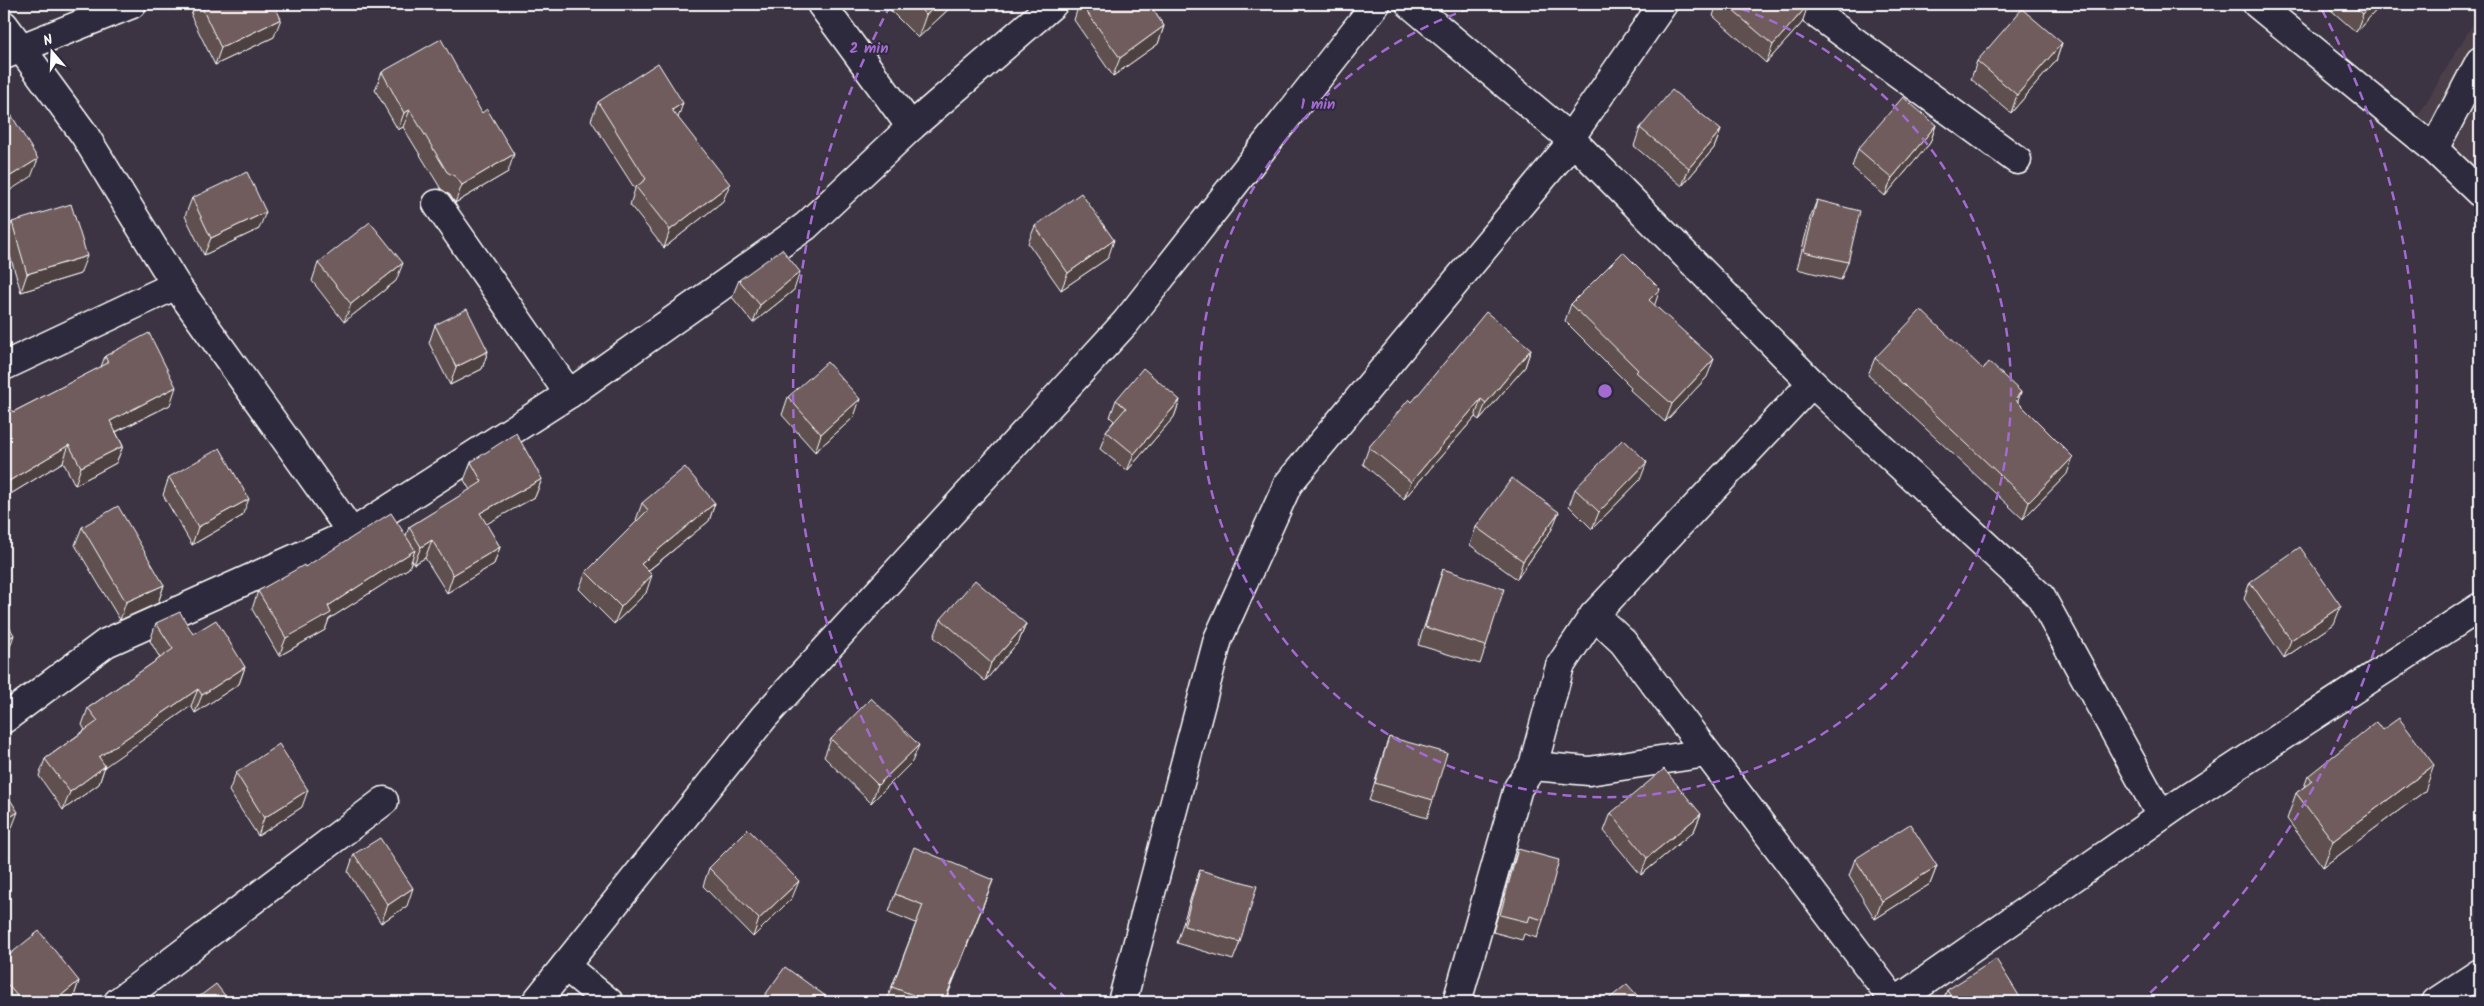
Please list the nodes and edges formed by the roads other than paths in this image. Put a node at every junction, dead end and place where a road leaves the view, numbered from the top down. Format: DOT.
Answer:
graph roads {
  1 [pos="132,4"];
  2 [pos="821,4"];
  3 [pos="1053,4"];
  4 [pos="1376,4"];
  5 [pos="1410,4"];
  6 [pos="1663,4"];
  7 [pos="1804,4"];
  8 [pos="2257,4"];
  9 [pos="4,25"];
  10 [pos="12,52"];
  11 [pos="2480,61"];
  12 [pos="911,127"];
  13 [pos="1573,141"];
  14 [pos="2434,150"];
  15 [pos="2017,160"];
  16 [pos="2480,193"];
  17 [pos="437,204"];
  18 [pos="176,286"];
  19 [pos="4,366"];
  20 [pos="1812,383"];
  21 [pos="569,394"];
  22 [pos="352,533"];
  23 [pos="2480,607"];
  24 [pos="1594,615"];
  25 [pos="4,719"];
  26 [pos="1706,753"];
  27 [pos="1533,766"];
  28 [pos="384,801"];
  29 [pos="2161,816"];
  30 [pos="565,966"];
  31 [pos="2480,973"];
  32 [pos="1127,1001"];
  33 [pos="118,1002"];
  34 [pos="536,1002"];
  35 [pos="609,1002"];
  36 [pos="1456,1002"];
  37 [pos="1895,1002"];
  38 [pos="2436,1002"];
  1 -- 10 [label="street"];
  2 -- 12 [label="street"];
  3 -- 12 [label="street"];
  4 -- 30 [label="street"];
  5 -- 13 [label="street"];
  6 -- 13 [label="street"];
  7 -- 15 [label="street"];
  8 -- 14 [label="street"];
  9 -- 10 [label="street"];
  10 -- 18 [label="street"];
  11 -- 14 [label="street"];
  12 -- 21 [label="street"];
  13 -- 20 [label="street"];
  13 -- 32 [label="street"];
  14 -- 16 [label="street"];
  17 -- 21 [label="street"];
  18 -- 19 [label="street"];
  18 -- 22 [label="street"];
  20 -- 24 [label="street"];
  20 -- 29 [label="street"];
  21 -- 22 [label="street"];
  22 -- 25 [label="street"];
  23 -- 29 [label="street"];
  24 -- 26 [label="street"];
  24 -- 27 [label="street"];
  26 -- 27 [label="street"];
  26 -- 37 [label="street"];
  27 -- 36 [label="street"];
  28 -- 33 [label="street"];
  29 -- 37 [label="street"];
  30 -- 34 [label="street"];
  30 -- 35 [label="street"];
  31 -- 38 [label="street"];
}
